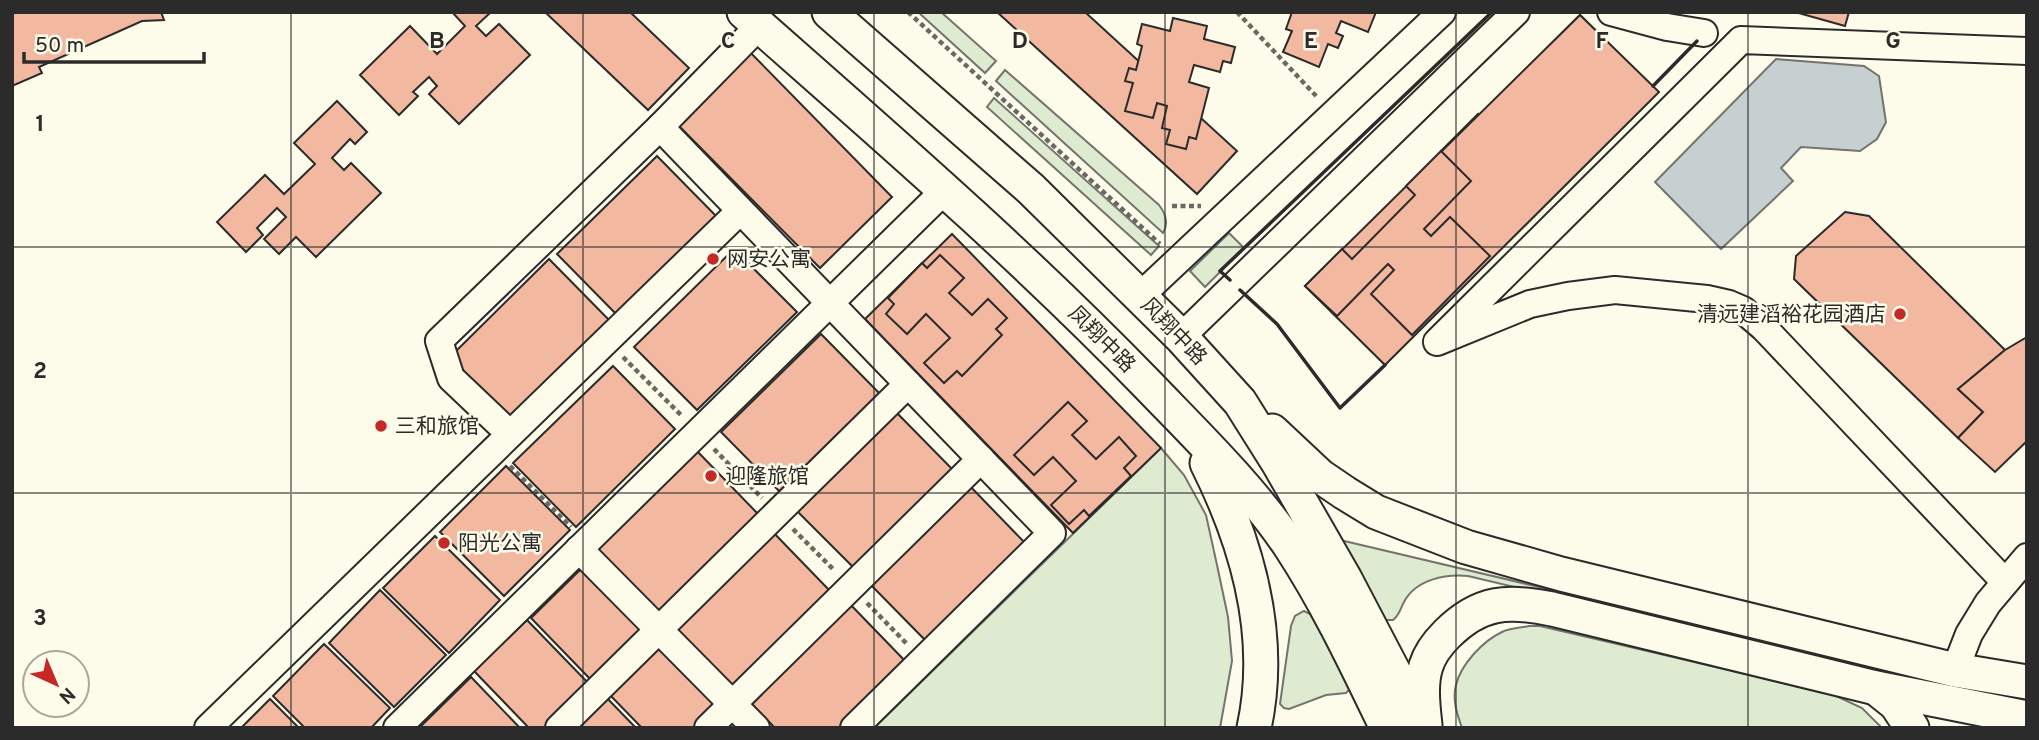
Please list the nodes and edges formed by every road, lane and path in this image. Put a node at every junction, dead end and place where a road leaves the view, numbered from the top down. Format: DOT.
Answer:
graph roads {
  1 [pos="829,12"];
  2 [pos="908,12"];
  3 [pos="1237,12"];
  4 [pos="1442,12"];
  5 [pos="1516,12"];
  6 [pos="1611,12"];
  7 [pos="751,19"];
  8 [pos="1704,33"];
  9 [pos="2027,51"];
  10 [pos="1334,114"];
  11 [pos="660,127"];
  12 [pos="945,190"];
  13 [pos="740,211"];
  14 [pos="1163,246"];
  15 [pos="1140,296"];
  16 [pos="830,303"];
  17 [pos="1181,337"];
  18 [pos="908,384"];
  19 [pos="1240,402"];
  20 [pos="1188,427"];
  21 [pos="502,442"];
  22 [pos="981,459"];
  23 [pos="583,546"];
  24 [pos="2027,556"];
  25 [pos="2005,582"];
  26 [pos="659,630"];
  27 [pos="1955,670"];
  28 [pos="2027,682"];
  29 [pos="1876,688"];
  30 [pos="732,704"];
  31 [pos="2027,718"];
  32 [pos="208,728"];
  33 [pos="397,728"];
  34 [pos="559,728"];
  35 [pos="708,728"];
  36 [pos="756,728"];
  37 [pos="854,728"];
  38 [pos="1254,728"];
  39 [pos="1387,728"];
  40 [pos="1423,728"];
  41 [pos="1912,728"];
  1 -- 15 [label="main road, 风翔中路"];
  2 -- 14 [label="path"];
  3 -- 10 [label="path"];
  4 -- 10 [label="street"];
  5 -- 17 [label="street"];
  6 -- 8 [label="street"];
  7 -- 11 [label="street"];
  7 -- 12 [label="main road, 凤翔中路"];
  9 -- 25 [label="street"];
  10 -- 15 [label="street"];
  11 -- 13 [label="street"];
  11 -- 21 [label="street"];
  12 -- 16 [label="street"];
  12 -- 20 [label="main road, 凤翔中路"];
  13 -- 16 [label="street"];
  13 -- 21 [label="street"];
  15 -- 17 [label="main road, 风翔中路"];
  16 -- 18 [label="street"];
  16 -- 23 [label="street"];
  17 -- 19 [label="main road, 风翔中路"];
  18 -- 22 [label="street"];
  18 -- 26 [label="street"];
  19 -- 27 [label="main road"];
  19 -- 40 [label="main road, 风翔中路"];
  20 -- 38 [label="main road"];
  20 -- 39 [label="main road, 凤翔中路"];
  21 -- 23 [label="path"];
  21 -- 32 [label="street"];
  22 -- 30 [label="street"];
  22 -- 37 [label="street"];
  23 -- 26 [label="street"];
  23 -- 33 [label="street"];
  24 -- 25 [label="street"];
  25 -- 27 [label="street"];
  26 -- 30 [label="street"];
  26 -- 34 [label="street"];
  27 -- 28 [label="main road"];
  29 -- 31 [label="main road"];
  29 -- 40 [label="main road"];
  29 -- 41 [label="main road"];
  30 -- 35 [label="street"];
  30 -- 36 [label="street"];
}
